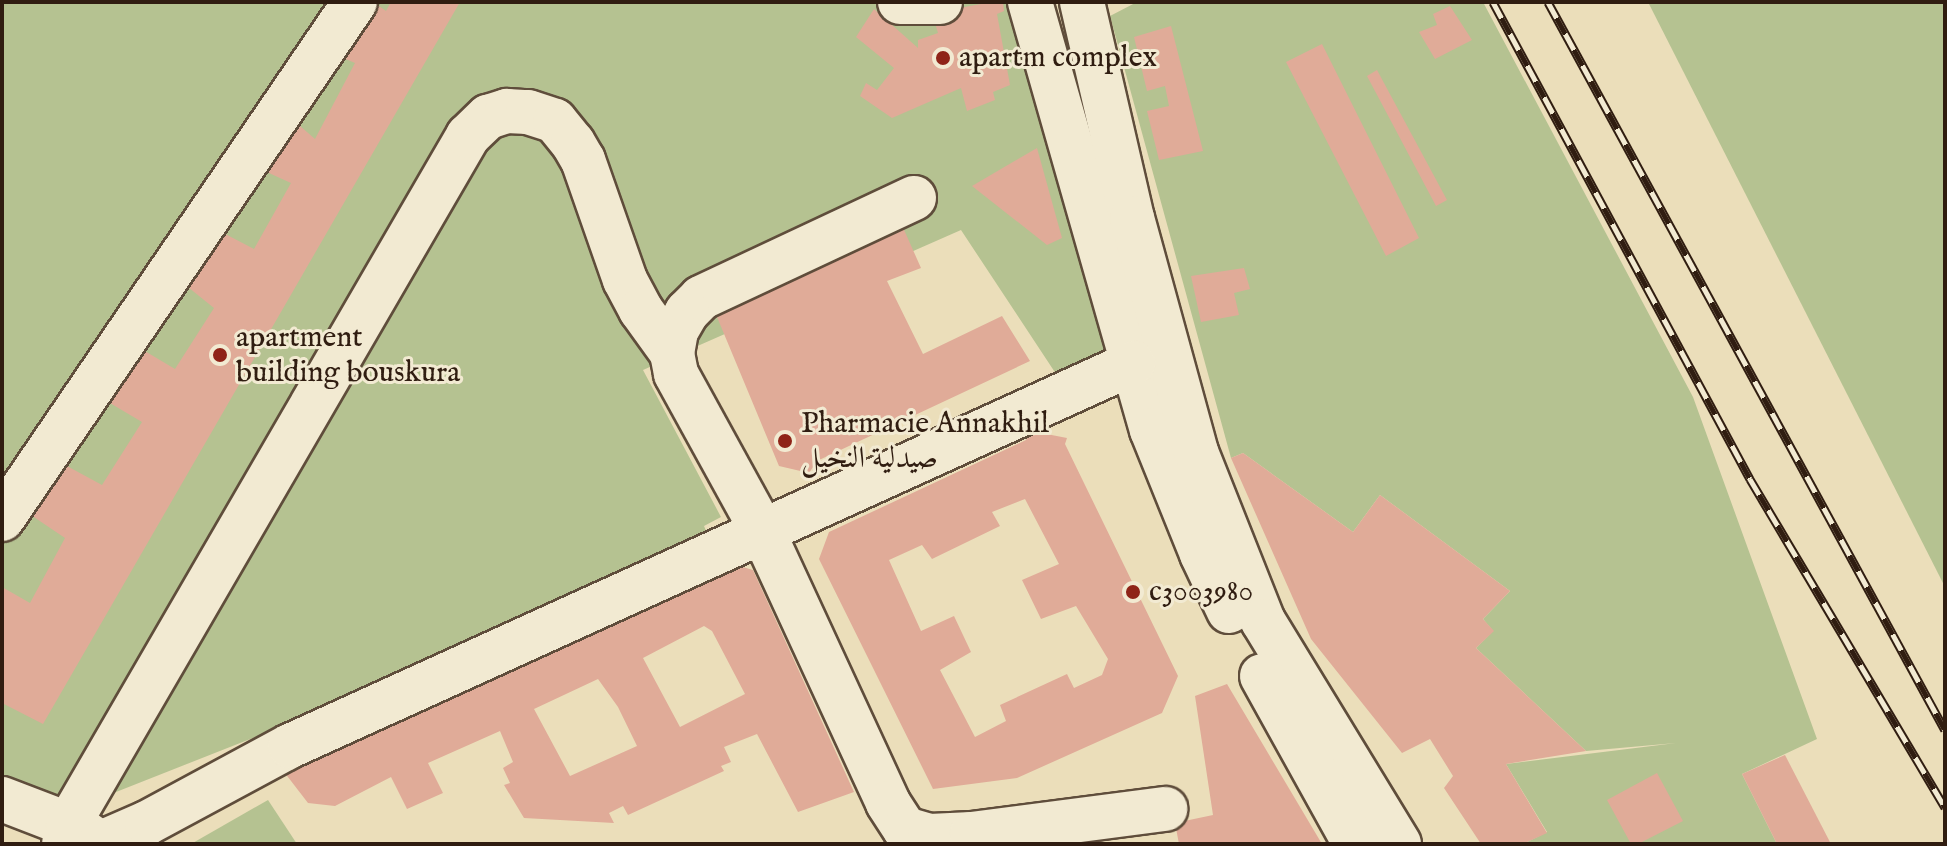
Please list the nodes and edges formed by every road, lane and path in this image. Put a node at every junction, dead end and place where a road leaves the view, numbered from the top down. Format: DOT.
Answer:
graph roads {
  1 [pos="355,2"];
  2 [pos="900,2"];
  3 [pos="940,2"];
  4 [pos="1030,2"];
  5 [pos="1082,2"];
  6 [pos="914,198"];
  7 [pos="672,353"];
  8 [pos="1133,363"];
  9 [pos="2,519"];
  10 [pos="763,532"];
  11 [pos="2,799"];
  12 [pos="1165,809"];
  13 [pos="916,839"];
  14 [pos="86,840"];
  15 [pos="1355,844"];
  16 [pos="1399,844"];
  1 -- 9 [label="street"];
  2 -- 3 [label="street"];
  4 -- 8 [label="street"];
  5 -- 16 [label="street"];
  6 -- 7 [label="street"];
  7 -- 10 [label="street"];
  7 -- 14 [label="street"];
  8 -- 10 [label="street"];
  8 -- 15 [label="street"];
  10 -- 13 [label="street"];
  10 -- 14 [label="street"];
  11 -- 14 [label="street"];
  12 -- 13 [label="street"];
}
